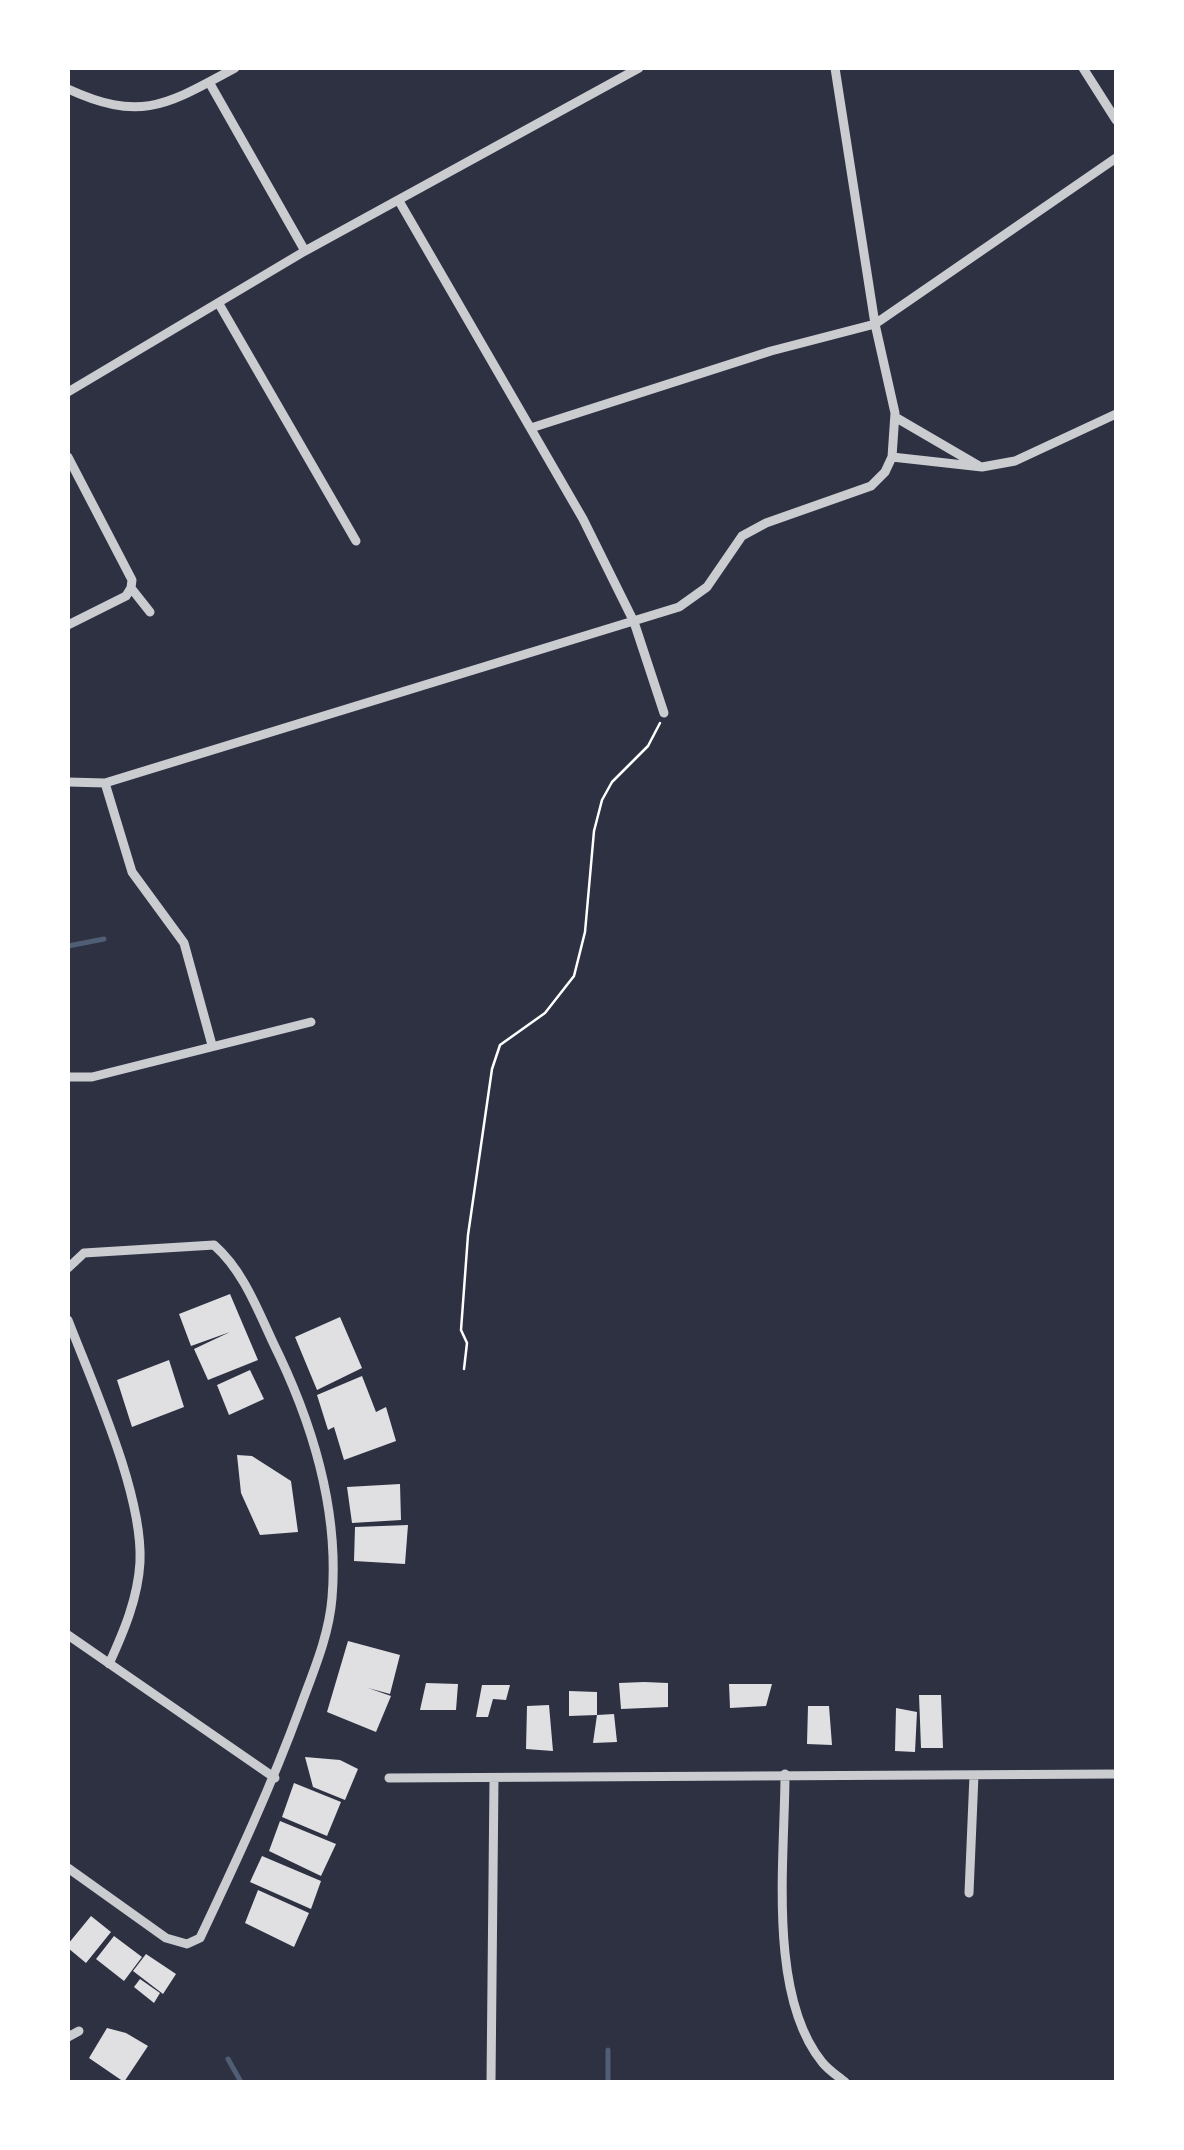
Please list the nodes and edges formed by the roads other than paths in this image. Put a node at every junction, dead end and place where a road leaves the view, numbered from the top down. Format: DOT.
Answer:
graph roads {
  1 [pos="235,68"];
  2 [pos="640,68"];
  3 [pos="835,68"];
  4 [pos="1082,68"];
  5 [pos="209,82"];
  6 [pos="68,89"];
  7 [pos="1116,120"];
  8 [pos="1116,158"];
  9 [pos="399,201"];
  10 [pos="305,251"];
  11 [pos="219,304"];
  12 [pos="875,324"];
  13 [pos="68,392"];
  14 [pos="1116,414"];
  15 [pos="895,418"];
  16 [pos="532,428"];
  17 [pos="68,457"];
  18 [pos="892,457"];
  19 [pos="982,468"];
  20 [pos="356,541"];
  21 [pos="131,588"];
  22 [pos="150,612"];
  23 [pos="634,622"];
  24 [pos="68,625"];
  25 [pos="664,712"];
  26 [pos="68,782"];
  27 [pos="104,783"];
  28 [pos="311,1022"];
  29 [pos="212,1045"];
  30 [pos="68,1076"];
  31 [pos="68,1268"];
  32 [pos="68,1320"];
  33 [pos="68,1635"];
  34 [pos="109,1664"];
  35 [pos="785,1774"];
  36 [pos="1116,1774"];
  37 [pos="974,1775"];
  38 [pos="274,1778"];
  39 [pos="389,1778"];
  40 [pos="494,1778"];
  41 [pos="68,1868"];
  42 [pos="969,1893"];
  43 [pos="79,2031"];
  44 [pos="68,2037"];
  45 [pos="490,2082"];
  46 [pos="845,2082"];
  1 -- 5 [label="street"];
  2 -- 9 [label="street"];
  3 -- 12 [label="street"];
  4 -- 7 [label="street"];
  5 -- 6 [label="street"];
  5 -- 10 [label="street"];
  8 -- 12 [label="street"];
  9 -- 10 [label="street"];
  9 -- 16 [label="street"];
  10 -- 11 [label="street"];
  11 -- 13 [label="street"];
  11 -- 20 [label="street"];
  12 -- 15 [label="street"];
  12 -- 16 [label="street"];
  14 -- 19 [label="street"];
  15 -- 18 [label="street"];
  15 -- 19 [label="street"];
  16 -- 23 [label="street"];
  17 -- 21 [label="street"];
  18 -- 19 [label="street"];
  18 -- 23 [label="street"];
  21 -- 22 [label="street"];
  21 -- 24 [label="street"];
  23 -- 25 [label="street"];
  23 -- 27 [label="street"];
  26 -- 27 [label="street"];
  27 -- 29 [label="street"];
  28 -- 29 [label="street"];
  29 -- 30 [label="street"];
  31 -- 38 [label="street"];
  32 -- 34 [label="street"];
  33 -- 34 [label="street"];
  34 -- 38 [label="street"];
  35 -- 37 [label="street"];
  35 -- 40 [label="street"];
  35 -- 46 [label="street"];
  36 -- 37 [label="street"];
  37 -- 42 [label="street"];
  38 -- 41 [label="street"];
  39 -- 40 [label="street"];
  40 -- 45 [label="street"];
  43 -- 44 [label="street"];
}
